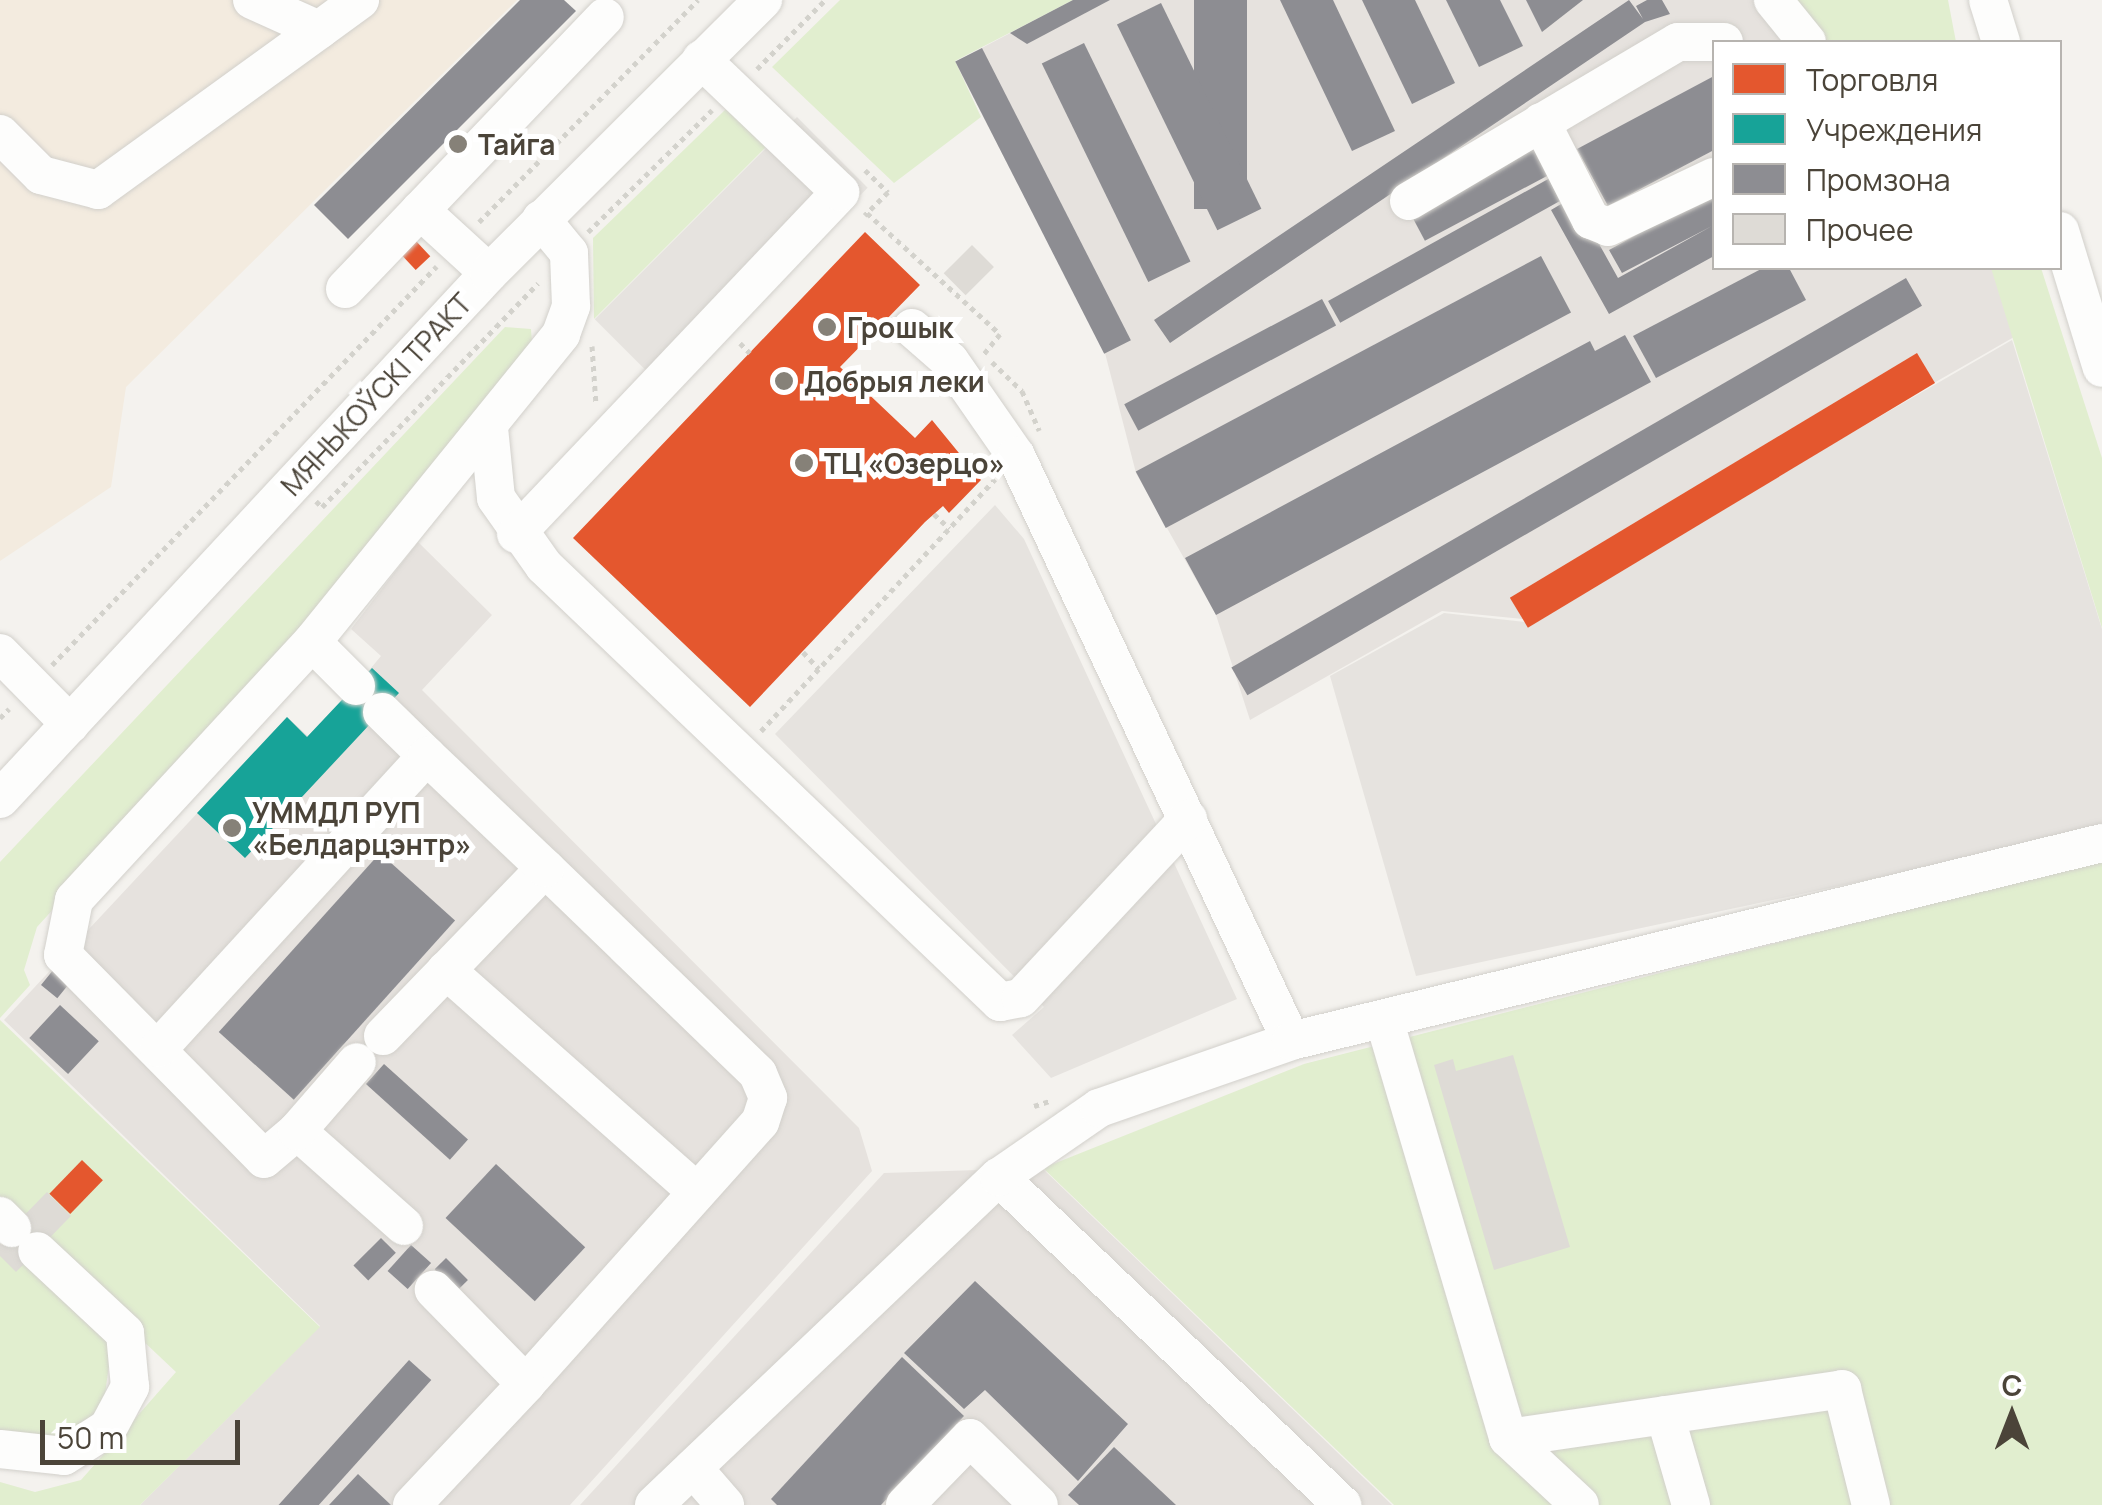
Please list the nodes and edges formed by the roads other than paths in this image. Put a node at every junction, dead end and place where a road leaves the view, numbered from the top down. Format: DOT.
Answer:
graph roads {
  1 [pos="252,0"];
  2 [pos="360,0"];
  3 [pos="763,0"];
  4 [pos="1773,0"];
  5 [pos="1988,0"];
  6 [pos="605,17"];
  7 [pos="319,30"];
  8 [pos="1805,40"];
  9 [pos="2000,40"];
  10 [pos="1712,42"];
  11 [pos="702,59"];
  12 [pos="1541,122"];
  13 [pos="0,134"];
  14 [pos="1712,179"];
  15 [pos="1409,201"];
  16 [pos="420,210"];
  17 [pos="541,219"];
  18 [pos="2062,238"];
  19 [pos="489,272"];
  20 [pos="346,289"];
  21 [pos="912,328"];
  22 [pos="2102,368"];
  23 [pos="489,428"];
  24 [pos="516,534"];
  25 [pos="312,642"];
  26 [pos="0,652"];
  27 [pos="70,724"];
  28 [pos="427,756"];
  29 [pos="0,799"];
  30 [pos="1188,819"];
  31 [pos="2102,843"];
  32 [pos="545,868"];
  33 [pos="446,970"];
  34 [pos="1384,1018"];
  35 [pos="1291,1042"];
  36 [pos="159,1048"];
  37 [pos="296,1131"];
  38 [pos="999,1177"];
  39 [pos="698,1192"];
  40 [pos="404,1226"];
  41 [pos="16,1231"];
  42 [pos="434,1290"];
  43 [pos="526,1384"];
  44 [pos="1665,1415"];
  45 [pos="1508,1438"];
  46 [pos="0,1449"];
  47 [pos="693,1468"];
  48 [pos="412,1505"];
  49 [pos="654,1505"];
  50 [pos="726,1505"];
  51 [pos="905,1505"];
  52 [pos="1039,1505"];
  53 [pos="1342,1505"];
  54 [pos="1580,1505"];
  55 [pos="1692,1505"];
  56 [pos="1871,1505"];
  1 -- 7 [label="street"];
  2 -- 7 [label="street"];
  3 -- 11 [label="street, МЯНЬКОЎСКІ ТРАКТ"];
  4 -- 8 [label="street"];
  5 -- 9 [label="street"];
  6 -- 16 [label="street"];
  7 -- 13 [label="street"];
  10 -- 12 [label="street"];
  11 -- 17 [label="street, МЯНЬКОЎСКІ ТРАКТ"];
  11 -- 24 [label="street"];
  12 -- 14 [label="street"];
  12 -- 15 [label="street"];
  16 -- 19 [label="street"];
  16 -- 20 [label="street"];
  17 -- 19 [label="street, МЯНЬКОЎСКІ ТРАКТ"];
  17 -- 23 [label="street"];
  18 -- 22 [label="street"];
  19 -- 27 [label="street, МЯНЬКОЎСКІ ТРАКТ"];
  21 -- 30 [label="street"];
  23 -- 24 [label="street"];
  23 -- 25 [label="street"];
  24 -- 30 [label="street"];
  25 -- 28 [label="street"];
  25 -- 36 [label="street"];
  26 -- 27 [label="street"];
  27 -- 29 [label="street, МЯНЬКОЎСКІ ТРАКТ"];
  28 -- 32 [label="street"];
  28 -- 36 [label="street"];
  30 -- 35 [label="street"];
  31 -- 34 [label="street"];
  32 -- 33 [label="street"];
  32 -- 39 [label="street"];
  33 -- 37 [label="street"];
  33 -- 39 [label="street"];
  34 -- 35 [label="street"];
  34 -- 45 [label="street"];
  35 -- 38 [label="street"];
  36 -- 37 [label="street"];
  37 -- 40 [label="street"];
  38 -- 47 [label="street"];
  38 -- 53 [label="street"];
  39 -- 43 [label="street"];
  41 -- 46 [label="street"];
  42 -- 43 [label="street"];
  43 -- 48 [label="street"];
  44 -- 45 [label="street"];
  44 -- 55 [label="street"];
  44 -- 56 [label="street"];
  45 -- 54 [label="street"];
  47 -- 49 [label="street"];
  47 -- 50 [label="street"];
  51 -- 52 [label="street"];
}
